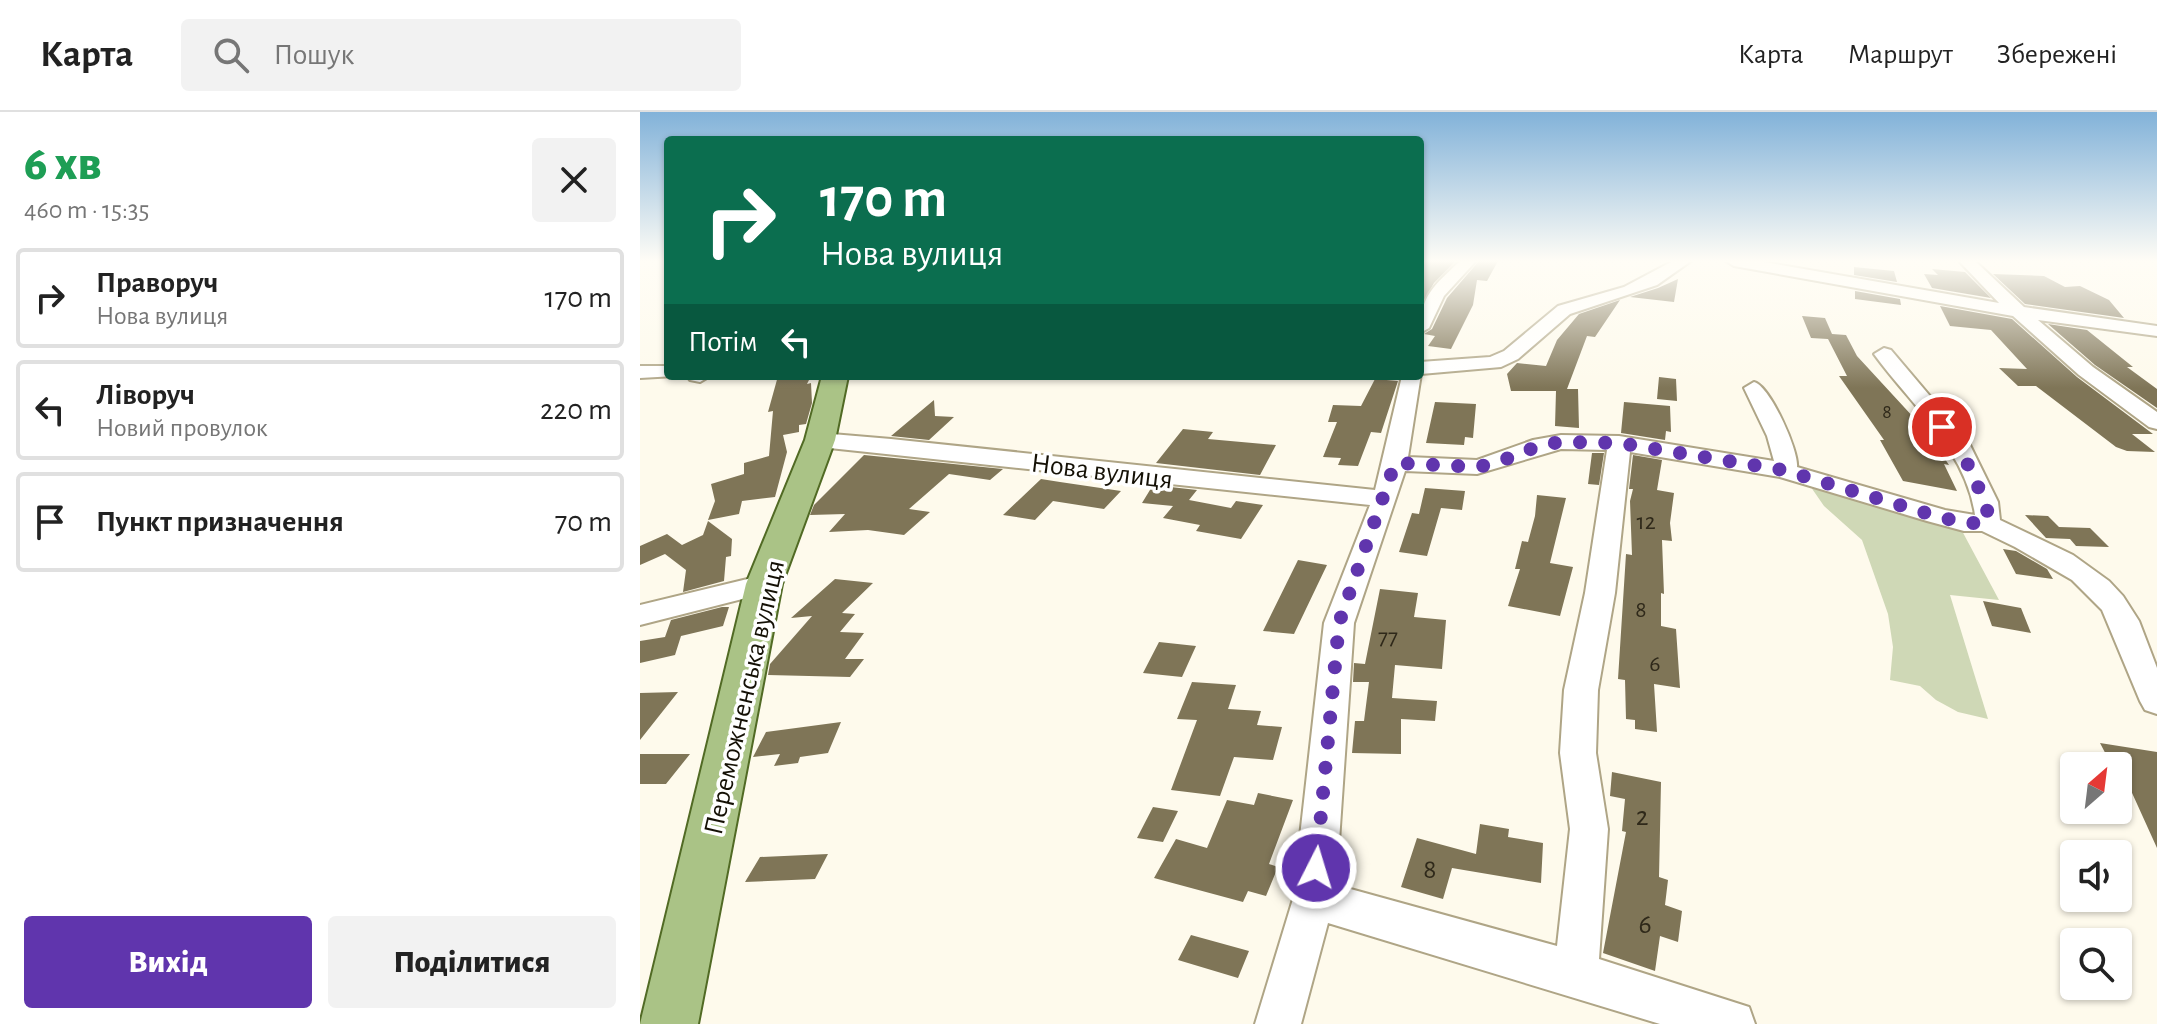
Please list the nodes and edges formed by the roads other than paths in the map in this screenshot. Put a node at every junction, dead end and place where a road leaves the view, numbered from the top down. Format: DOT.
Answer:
graph roads {
  1 [pos="1586,304"];
  2 [pos="1981,304"];
  3 [pos="2010,304"];
  4 [pos="2017,310"];
  5 [pos="2157,331"];
  6 [pos="1884,354"];
  7 [pos="1424,368"];
  8 [pos="640,372"];
  9 [pos="664,372"];
  10 [pos="834,380"];
  11 [pos="1411,380"];
  12 [pos="1754,388"];
  13 [pos="2157,422"];
  14 [pos="820,440"];
  15 [pos="1619,443"];
  16 [pos="1395,463"];
  17 [pos="1783,470"];
  18 [pos="1385,499"];
  19 [pos="1986,523"];
  20 [pos="764,584"];
  21 [pos="640,615"];
  22 [pos="2157,701"];
  23 [pos="1314,899"];
  24 [pos="1576,974"];
  25 [pos="668,1024"];
  26 [pos="1278,1024"];
  27 [pos="1732,1024"];
  1 -- 7 [label="street"];
  2 -- 4 [label="street"];
  3 -- 4 [label="street"];
  4 -- 5 [label="street"];
  4 -- 13 [label="street"];
  6 -- 19 [label="street"];
  8 -- 9 [label="street"];
  10 -- 14 [label="main road, Переможненська вулиця"];
  11 -- 16 [label="street"];
  12 -- 17 [label="street"];
  14 -- 18 [label="street, Нова вулиця"];
  14 -- 20 [label="main road, Переможненська вулиця"];
  15 -- 16 [label="street"];
  15 -- 17 [label="street"];
  15 -- 24 [label="street"];
  16 -- 18 [label="street"];
  17 -- 19 [label="street"];
  18 -- 23 [label="street"];
  19 -- 22 [label="street"];
  20 -- 21 [label="street"];
  20 -- 25 [label="main road, Переможненська вулиця"];
  23 -- 24 [label="street"];
  23 -- 26 [label="street"];
  24 -- 27 [label="street"];
}
